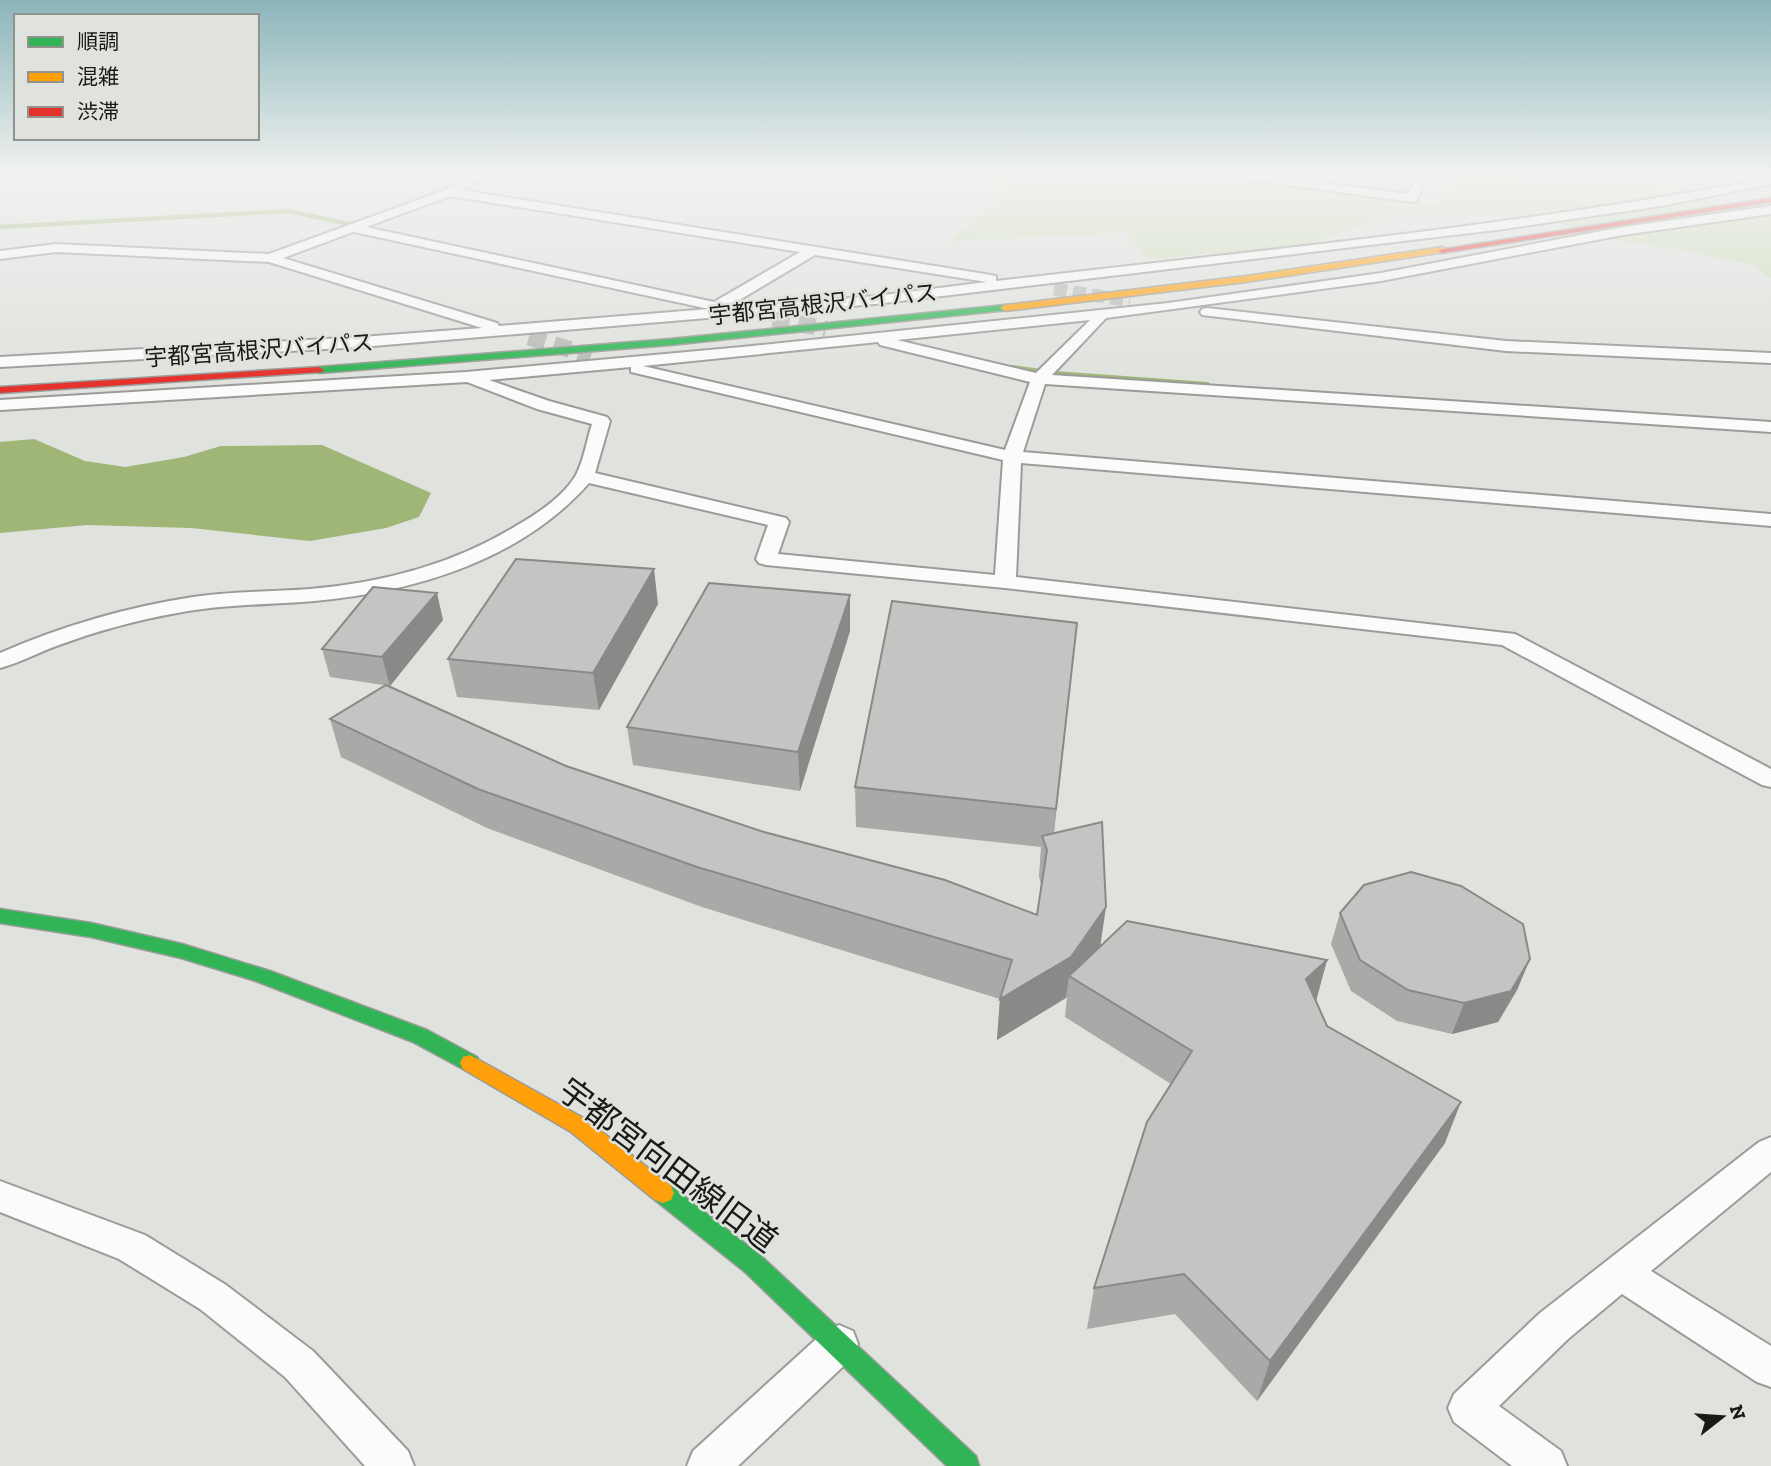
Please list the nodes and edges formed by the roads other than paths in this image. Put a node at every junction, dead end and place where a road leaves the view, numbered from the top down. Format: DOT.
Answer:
graph roads {
  1 [pos="316,241"];
  2 [pos="416,241"];
  3 [pos="752,241"];
  4 [pos="1370,241"];
  5 [pos="1448,241"];
  6 [pos="1484,241"];
  7 [pos="1568,241"];
  8 [pos="811,251"];
  9 [pos="0,255"];
  10 [pos="270,258"];
  11 [pos="1021,284"];
  12 [pos="1054,289"];
  13 [pos="1130,301"];
  14 [pos="717,306"];
  15 [pos="1168,307"];
  16 [pos="744,312"];
  17 [pos="1097,314"];
  18 [pos="773,318"];
  19 [pos="509,331"];
  20 [pos="840,332"];
  21 [pos="529,337"];
  22 [pos="867,338"];
  23 [pos="591,356"];
  24 [pos="1771,358"];
  25 [pos="0,362"];
  26 [pos="616,364"];
  27 [pos="0,376"];
  28 [pos="466,377"];
  29 [pos="1039,379"];
  30 [pos="0,390"];
  31 [pos="0,405"];
  32 [pos="1771,427"];
  33 [pos="1012,457"];
  34 [pos="585,476"];
  35 [pos="1771,520"];
  36 [pos="1005,582"];
  37 [pos="0,661"];
  38 [pos="1771,779"];
  39 [pos="0,916"];
  40 [pos="1771,1152"];
  41 [pos="0,1196"];
  42 [pos="1620,1272"];
  43 [pos="839,1343"];
  44 [pos="1771,1368"];
  45 [pos="393,1466"];
  46 [pos="708,1466"];
  47 [pos="966,1466"];
  48 [pos="1546,1466"];
  1 -- 10 [label="street"];
  2 -- 14 [label="street"];
  3 -- 8 [label="street"];
  4 -- 11 [label="street"];
  5 -- 27 [label="main road, 宇都宮高根沢バイパス"];
  6 -- 30 [label="main road, 宇都宮高根沢バイパス"];
  7 -- 15 [label="street"];
  8 -- 11 [label="street"];
  8 -- 14 [label="street"];
  9 -- 10 [label="street"];
  10 -- 19 [label="street"];
  11 -- 12 [label="street"];
  11 -- 16 [label="street"];
  13 -- 15 [label="street"];
  14 -- 16 [label="street"];
  15 -- 17 [label="street"];
  15 -- 24 [label="street"];
  16 -- 18 [label="street"];
  16 -- 19 [label="street"];
  17 -- 22 [label="street"];
  17 -- 29 [label="street"];
  19 -- 21 [label="street"];
  19 -- 25 [label="street"];
  20 -- 22 [label="street"];
  22 -- 26 [label="street"];
  22 -- 29 [label="street"];
  23 -- 26 [label="street"];
  26 -- 28 [label="street"];
  26 -- 33 [label="street"];
  28 -- 31 [label="street"];
  28 -- 34 [label="street"];
  29 -- 32 [label="street"];
  29 -- 33 [label="street"];
  33 -- 35 [label="street"];
  33 -- 36 [label="street"];
  34 -- 36 [label="street"];
  34 -- 37 [label="street"];
  36 -- 38 [label="street"];
  39 -- 43 [label="main road, 宇都宮向田線旧道"];
  40 -- 42 [label="street"];
  41 -- 45 [label="street"];
  42 -- 44 [label="street"];
  42 -- 48 [label="street"];
  43 -- 46 [label="street"];
  43 -- 47 [label="main road, 宇都宮向田線旧道"];
}
